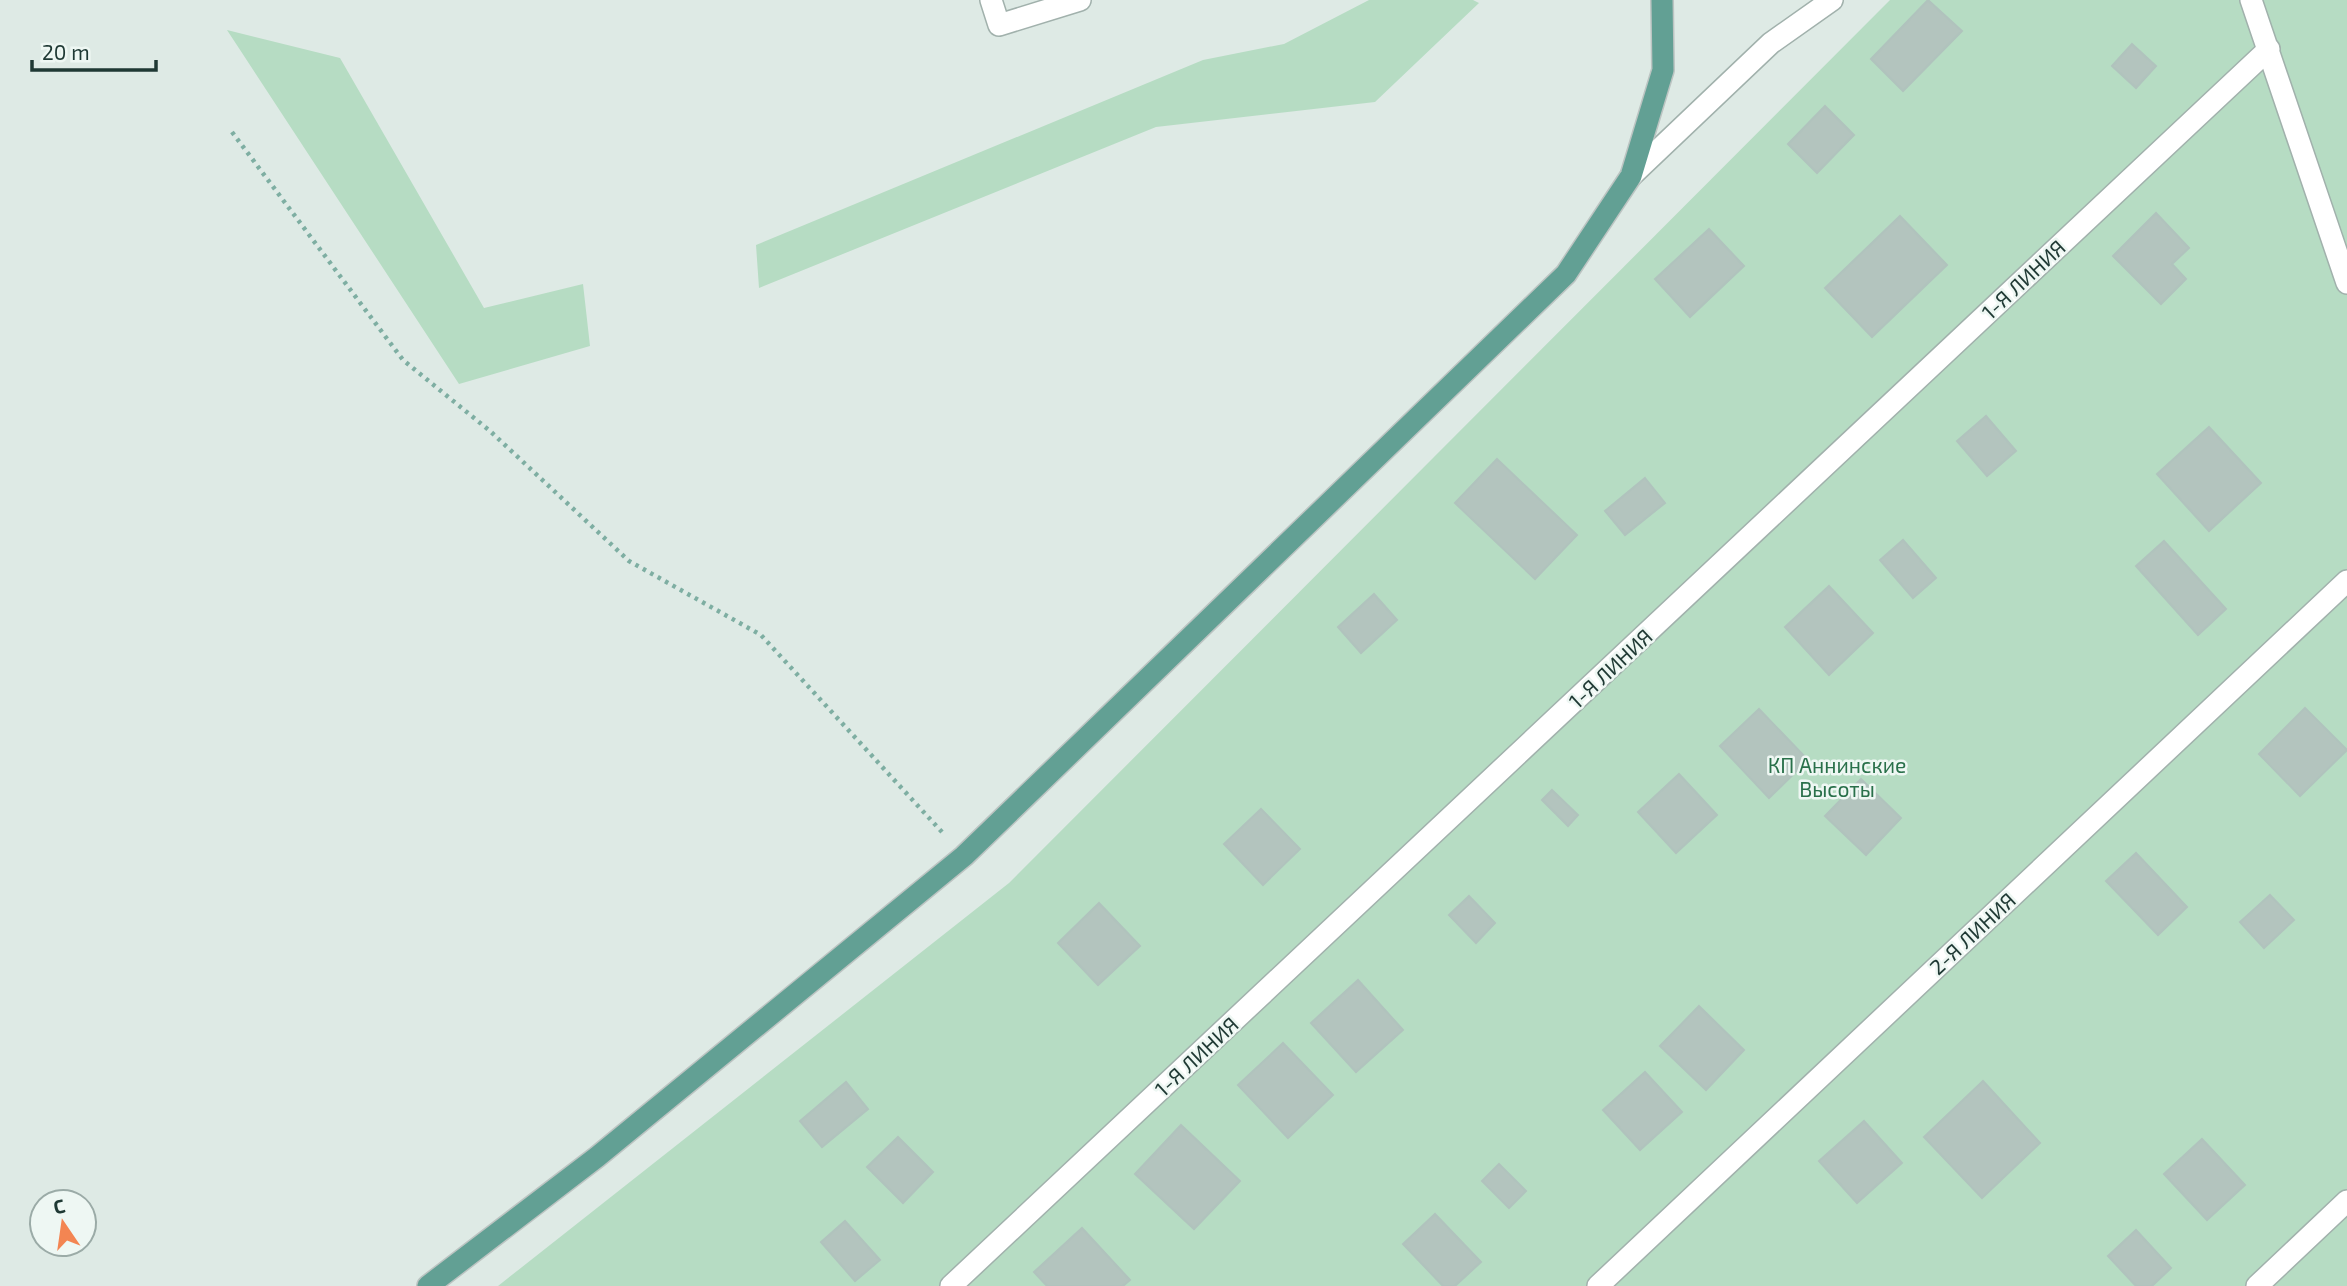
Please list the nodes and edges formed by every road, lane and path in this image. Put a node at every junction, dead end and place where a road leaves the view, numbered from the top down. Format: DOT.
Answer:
graph roads {
  1 [pos="991,0"];
  2 [pos="1080,0"];
  3 [pos="1662,0"];
  4 [pos="1832,0"];
  5 [pos="2251,0"];
  6 [pos="2269,49"];
  7 [pos="232,132"];
  8 [pos="1631,176"];
  9 [pos="2347,283"];
  10 [pos="2347,581"];
  11 [pos="964,856"];
  12 [pos="2347,1201"];
  13 [pos="428,1286"];
  14 [pos="951,1286"];
  15 [pos="1598,1286"];
  16 [pos="2257,1286"];
  1 -- 2 [label="street"];
  3 -- 8 [label="main road"];
  4 -- 8 [label="street"];
  5 -- 6 [label="street"];
  6 -- 9 [label="street"];
  6 -- 14 [label="street, 1-Я ЛИНИЯ"];
  7 -- 11 [label="path"];
  8 -- 11 [label="main road"];
  10 -- 15 [label="street, 2-Я ЛИНИЯ"];
  11 -- 13 [label="main road"];
  12 -- 16 [label="street"];
}
